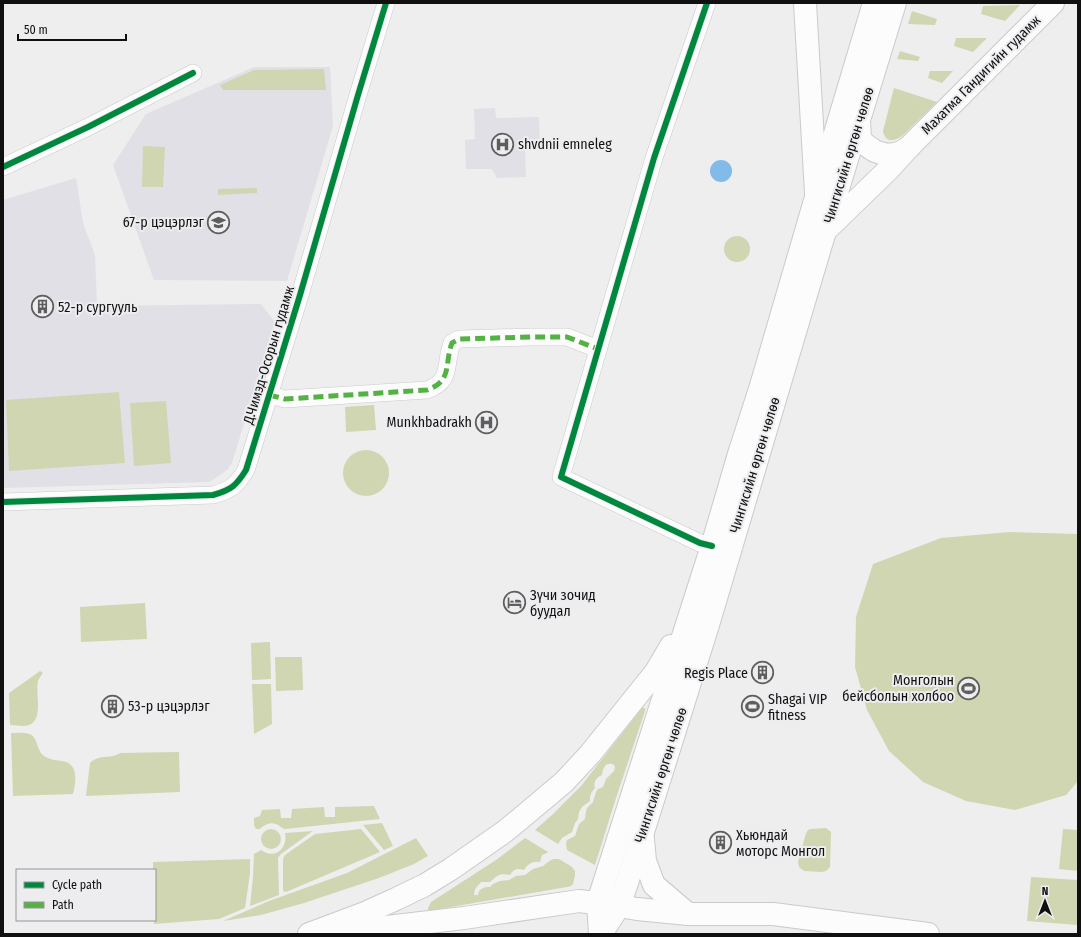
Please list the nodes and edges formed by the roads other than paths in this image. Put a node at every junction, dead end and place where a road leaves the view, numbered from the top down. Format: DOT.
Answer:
graph roads {
  1 [pos="386,3"];
  2 [pos="707,3"];
  3 [pos="804,3"];
  4 [pos="874,3"];
  5 [pos="895,3"];
  6 [pos="1053,3"];
  7 [pos="193,72"];
  8 [pos="859,123"];
  9 [pos="909,147"];
  10 [pos="3,167"];
  11 [pos="816,197"];
  12 [pos="825,231"];
  13 [pos="598,349"];
  14 [pos="270,395"];
  15 [pos="3,502"];
  16 [pos="712,546"];
  17 [pos="688,620"];
  18 [pos="642,833"];
  19 [pos="598,902"];
  20 [pos="619,906"];
  21 [pos="688,914"];
  22 [pos="309,934"];
  23 [pos="322,934"];
  24 [pos="600,934"];
  25 [pos="928,934"];
  1 -- 14 [label="street, Д.Чимэд-Осорын гудамж"];
  2 -- 13 [label="street"];
  3 -- 11 [label="main road"];
  4 -- 11 [label="main road, Чингисийн өргөн чөлөө"];
  5 -- 8 [label="main road, Чингисийн өргөн чөлөө"];
  6 -- 9 [label="main road, Махатма Гандигийн гудамж"];
  7 -- 10 [label="street"];
  8 -- 9 [label="main road"];
  8 -- 12 [label="main road, Чингисийн өргөн чөлөө"];
  9 -- 12 [label="main road, Махатма Гандигийн гудамж"];
  11 -- 16 [label="main road, Чингисийн өргөн чөлөө"];
  12 -- 18 [label="main road, Чингисийн өргөн чөлөө"];
  13 -- 14 [label="street"];
  13 -- 16 [label="street"];
  14 -- 15 [label="street, Д.Чимэд-Осорын гудамж"];
  16 -- 17 [label="main road, Чингисийн өргөн чөлөө"];
  17 -- 19 [label="main road, Чингисийн өргөн чөлөө"];
  17 -- 22 [label="main road"];
  18 -- 20 [label="main road, Чингисийн өргөн чөлөө"];
  18 -- 21 [label="main road"];
  19 -- 20 [label="main road"];
  19 -- 23 [label="main road"];
  19 -- 24 [label="main road"];
  20 -- 21 [label="main road"];
  20 -- 24 [label="main road, Чингисийн өргөн чөлөө"];
  21 -- 25 [label="main road"];
}
